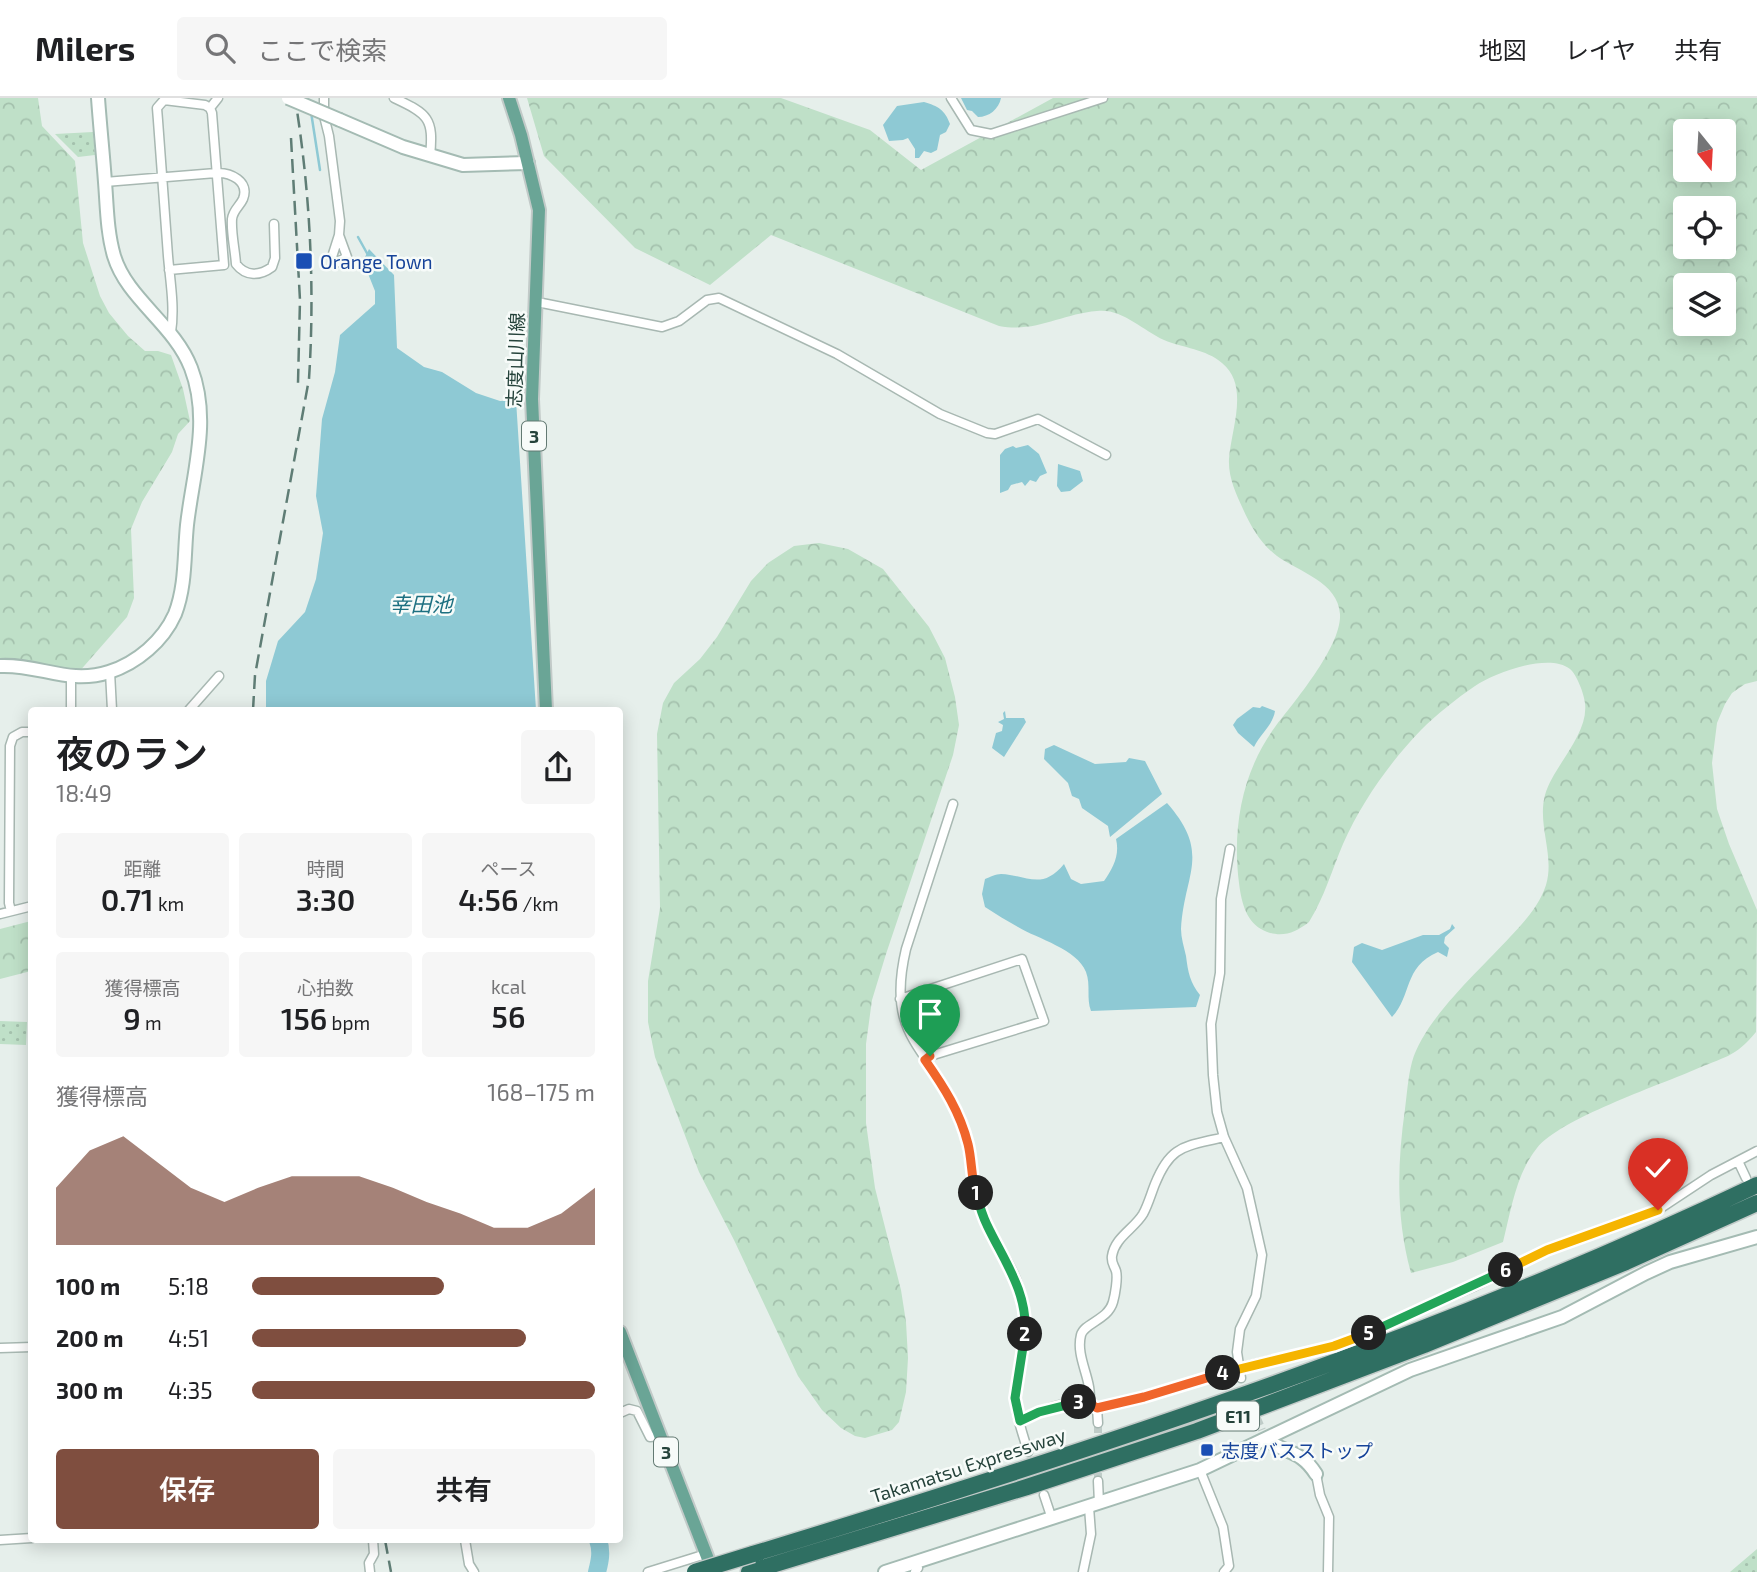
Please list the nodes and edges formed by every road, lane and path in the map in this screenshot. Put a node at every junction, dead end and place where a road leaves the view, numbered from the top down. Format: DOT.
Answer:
graph roads {
  1 [pos="98,98"];
  2 [pos="218,98"];
  3 [pos="288,98"];
  4 [pos="324,98"];
  5 [pos="394,98"];
  6 [pos="509,98"];
  7 [pos="951,98"];
  8 [pos="1102,98"];
  9 [pos="210,108"];
  10 [pos="430,156"];
  11 [pos="528,163"];
  12 [pos="216,173"];
  13 [pos="162,177"];
  14 [pos="105,182"];
  15 [pos="274,225"];
  16 [pos="339,235"];
  17 [pos="169,270"];
  18 [pos="537,302"];
  19 [pos="171,332"];
  20 [pos="1106,455"];
  21 [pos="0,666"];
  22 [pos="110,671"];
  23 [pos="219,676"];
  24 [pos="71,677"];
  25 [pos="71,707"];
  26 [pos="113,707"];
  27 [pos="192,707"];
  28 [pos="546,707"];
  29 [pos="28,732"];
  30 [pos="953,804"];
  31 [pos="1230,849"];
  32 [pos="28,907"];
  33 [pos="11,911"];
  34 [pos="0,914"];
  35 [pos="900,999"];
  36 [pos="925,1060"];
  37 [pos="1224,1138"];
  38 [pos="1757,1151"];
  39 [pos="1738,1161"];
  40 [pos="1751,1182"];
  41 [pos="1757,1203"];
  42 [pos="1757,1237"];
  43 [pos="623,1340"];
  44 [pos="28,1347"];
  45 [pos="0,1348"];
  46 [pos="1238,1368"];
  47 [pos="1241,1378"];
  48 [pos="1093,1406"];
  49 [pos="623,1412"];
  50 [pos="1020,1421"];
  51 [pos="1098,1423"];
  52 [pos="1264,1435"];
  53 [pos="660,1436"];
  54 [pos="1028,1452"];
  55 [pos="1200,1471"];
  56 [pos="1316,1474"];
  57 [pos="1098,1481"];
  58 [pos="1044,1495"];
  59 [pos="1094,1505"];
  60 [pos="1052,1518"];
  61 [pos="28,1538"];
  62 [pos="0,1540"];
  63 [pos="373,1543"];
  64 [pos="466,1543"];
  65 [pos="705,1554"];
  66 [pos="753,1565"];
  67 [pos="915,1567"];
  68 [pos="370,1572"];
  69 [pos="474,1572"];
  70 [pos="648,1572"];
  71 [pos="695,1572"];
  72 [pos="713,1572"];
  73 [pos="885,1572"];
  74 [pos="1083,1572"];
  75 [pos="1224,1572"];
  76 [pos="1328,1572"];
  1 -- 14 [label="street"];
  2 -- 9 [label="street"];
  3 -- 10 [label="street, bridge"];
  4 -- 16 [label="street"];
  5 -- 10 [label="street"];
  6 -- 11 [label="main road, 志度山川線 / 3"];
  7 -- 8 [label="street"];
  9 -- 12 [label="street"];
  9 -- 13 [label="street"];
  10 -- 11 [label="street"];
  11 -- 18 [label="main road, 志度山川線 / 3"];
  12 -- 13 [label="street"];
  12 -- 15 [label="street"];
  12 -- 17 [label="street"];
  13 -- 14 [label="street"];
  13 -- 17 [label="street"];
  14 -- 19 [label="street"];
  17 -- 19 [label="street"];
  18 -- 20 [label="street"];
  18 -- 28 [label="main road, 志度山川線 / 3"];
  19 -- 22 [label="street"];
  21 -- 24 [label="street"];
  22 -- 24 [label="street"];
  22 -- 26 [label="street"];
  23 -- 27 [label="street"];
  24 -- 25 [label="street"];
  29 -- 33 [label="street"];
  30 -- 35 [label="street"];
  31 -- 37 [label="street"];
  32 -- 33 [label="street"];
  33 -- 34 [label="street"];
  35 -- 36 [label="street"];
  35 -- 36 [label="street"];
  36 -- 50 [label="street"];
  37 -- 46 [label="street"];
  37 -- 48 [label="street"];
  38 -- 39 [label="street"];
  39 -- 40 [label="street"];
  39 -- 46 [label="street"];
  40 -- 66 [label="highway, Takamatsu Expressway / E11"];
  41 -- 66 [label="highway, Takamatsu Expressway / E11"];
  42 -- 52 [label="street"];
  43 -- 53 [label="main road, 3"];
  44 -- 45 [label="street"];
  46 -- 47 [label="street"];
  46 -- 48 [label="street"];
  48 -- 50 [label="street"];
  48 -- 51 [label="street"];
  49 -- 53 [label="street"];
  50 -- 54 [label="street"];
  52 -- 55 [label="street"];
  52 -- 56 [label="street"];
  53 -- 65 [label="main road, 3"];
  55 -- 59 [label="street"];
  55 -- 75 [label="street"];
  56 -- 76 [label="street"];
  57 -- 59 [label="street"];
  58 -- 60 [label="street"];
  59 -- 60 [label="street"];
  59 -- 74 [label="street"];
  60 -- 67 [label="street"];
  61 -- 62 [label="street"];
  63 -- 68 [label="street"];
  64 -- 69 [label="street"];
  65 -- 70 [label="street"];
  65 -- 72 [label="main road, 3"];
  66 -- 71 [label="highway, Takamatsu Expressway / E11, bridge"];
  67 -- 73 [label="street"];
}
